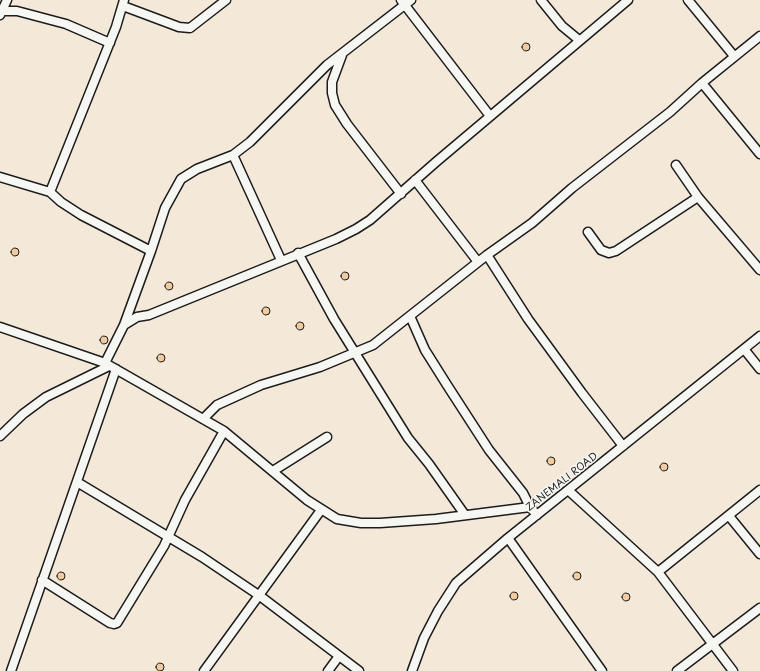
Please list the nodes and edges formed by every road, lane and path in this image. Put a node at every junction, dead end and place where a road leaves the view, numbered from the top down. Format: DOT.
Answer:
graph roads {
  1 [pos="7,0"];
  2 [pos="226,0"];
  3 [pos="541,0"];
  4 [pos="628,0"];
  5 [pos="688,0"];
  6 [pos="406,2"];
  7 [pos="123,3"];
  8 [pos="1,13"];
  9 [pos="760,36"];
  10 [pos="579,40"];
  11 [pos="110,43"];
  12 [pos="342,53"];
  13 [pos="734,56"];
  14 [pos="702,83"];
  15 [pos="490,116"];
  16 [pos="760,154"];
  17 [pos="233,155"];
  18 [pos="676,165"];
  19 [pos="0,177"];
  20 [pos="415,180"];
  21 [pos="50,192"];
  22 [pos="401,194"];
  23 [pos="698,197"];
  24 [pos="588,232"];
  25 [pos="151,251"];
  26 [pos="298,253"];
  27 [pos="487,255"];
  28 [pos="281,260"];
  29 [pos="478,262"];
  30 [pos="760,270"];
  31 [pos="410,316"];
  32 [pos="124,325"];
  33 [pos="0,327"];
  34 [pos="760,336"];
  35 [pos="744,349"];
  36 [pos="355,354"];
  37 [pos="110,366"];
  38 [pos="760,369"];
  39 [pos="203,419"];
  40 [pos="224,431"];
  41 [pos="0,436"];
  42 [pos="327,437"];
  43 [pos="623,446"];
  44 [pos="273,471"];
  45 [pos="77,482"];
  46 [pos="568,490"];
  47 [pos="760,490"];
  48 [pos="530,506"];
  49 [pos="321,510"];
  50 [pos="465,515"];
  51 [pos="537,515"];
  52 [pos="729,516"];
  53 [pos="168,536"];
  54 [pos="508,538"];
  55 [pos="760,554"];
  56 [pos="658,572"];
  57 [pos="42,580"];
  58 [pos="260,596"];
  59 [pos="760,608"];
  60 [pos="713,643"];
  61 [pos="339,656"];
  62 [pos="11,671"];
  63 [pos="204,671"];
  64 [pos="328,671"];
  65 [pos="359,671"];
  66 [pos="412,671"];
  67 [pos="602,671"];
  68 [pos="677,671"];
  69 [pos="733,671"];
  1 -- 8 [label="street"];
  2 -- 7 [label="street"];
  3 -- 10 [label="street"];
  4 -- 10 [label="street"];
  5 -- 13 [label="street"];
  6 -- 12 [label="street"];
  6 -- 15 [label="street"];
  7 -- 11 [label="street"];
  8 -- 11 [label="street"];
  9 -- 13 [label="street"];
  10 -- 15 [label="street"];
  11 -- 21 [label="street"];
  12 -- 17 [label="street"];
  12 -- 22 [label="street"];
  13 -- 14 [label="street"];
  14 -- 16 [label="street"];
  14 -- 27 [label="street"];
  15 -- 20 [label="street"];
  17 -- 25 [label="street"];
  17 -- 28 [label="street"];
  18 -- 23 [label="street"];
  19 -- 21 [label="street"];
  20 -- 22 [label="street"];
  20 -- 29 [label="street"];
  21 -- 25 [label="street"];
  22 -- 26 [label="street"];
  23 -- 24 [label="street"];
  23 -- 30 [label="street"];
  25 -- 32 [label="street"];
  26 -- 28 [label="street"];
  26 -- 36 [label="street"];
  27 -- 29 [label="street"];
  27 -- 43 [label="street"];
  28 -- 32 [label="street"];
  29 -- 31 [label="street"];
  31 -- 36 [label="street"];
  31 -- 48 [label="street"];
  32 -- 37 [label="street"];
  33 -- 37 [label="street"];
  34 -- 35 [label="street, ZANEMALI ROAD"];
  35 -- 38 [label="street"];
  35 -- 43 [label="street, ZANEMALI ROAD"];
  36 -- 39 [label="street"];
  36 -- 50 [label="street"];
  37 -- 39 [label="street"];
  37 -- 41 [label="street"];
  37 -- 45 [label="street"];
  39 -- 40 [label="street"];
  40 -- 44 [label="street"];
  40 -- 53 [label="street"];
  42 -- 44 [label="street"];
  43 -- 46 [label="street, ZANEMALI ROAD"];
  44 -- 49 [label="street"];
  45 -- 53 [label="street"];
  45 -- 57 [label="street"];
  46 -- 51 [label="street, ZANEMALI ROAD"];
  46 -- 56 [label="street"];
  47 -- 52 [label="street"];
  48 -- 50 [label="street"];
  48 -- 51 [label="street"];
  49 -- 50 [label="street"];
  49 -- 58 [label="street"];
  51 -- 54 [label="street, ZANEMALI ROAD"];
  52 -- 55 [label="street"];
  52 -- 56 [label="street"];
  53 -- 57 [label="street"];
  53 -- 58 [label="street"];
  54 -- 66 [label="street, ZANEMALI ROAD"];
  54 -- 67 [label="street"];
  56 -- 60 [label="street"];
  57 -- 62 [label="street"];
  58 -- 61 [label="street"];
  58 -- 63 [label="street"];
  59 -- 60 [label="street"];
  60 -- 68 [label="street"];
  60 -- 69 [label="street"];
  61 -- 64 [label="street"];
  61 -- 65 [label="street"];
}
